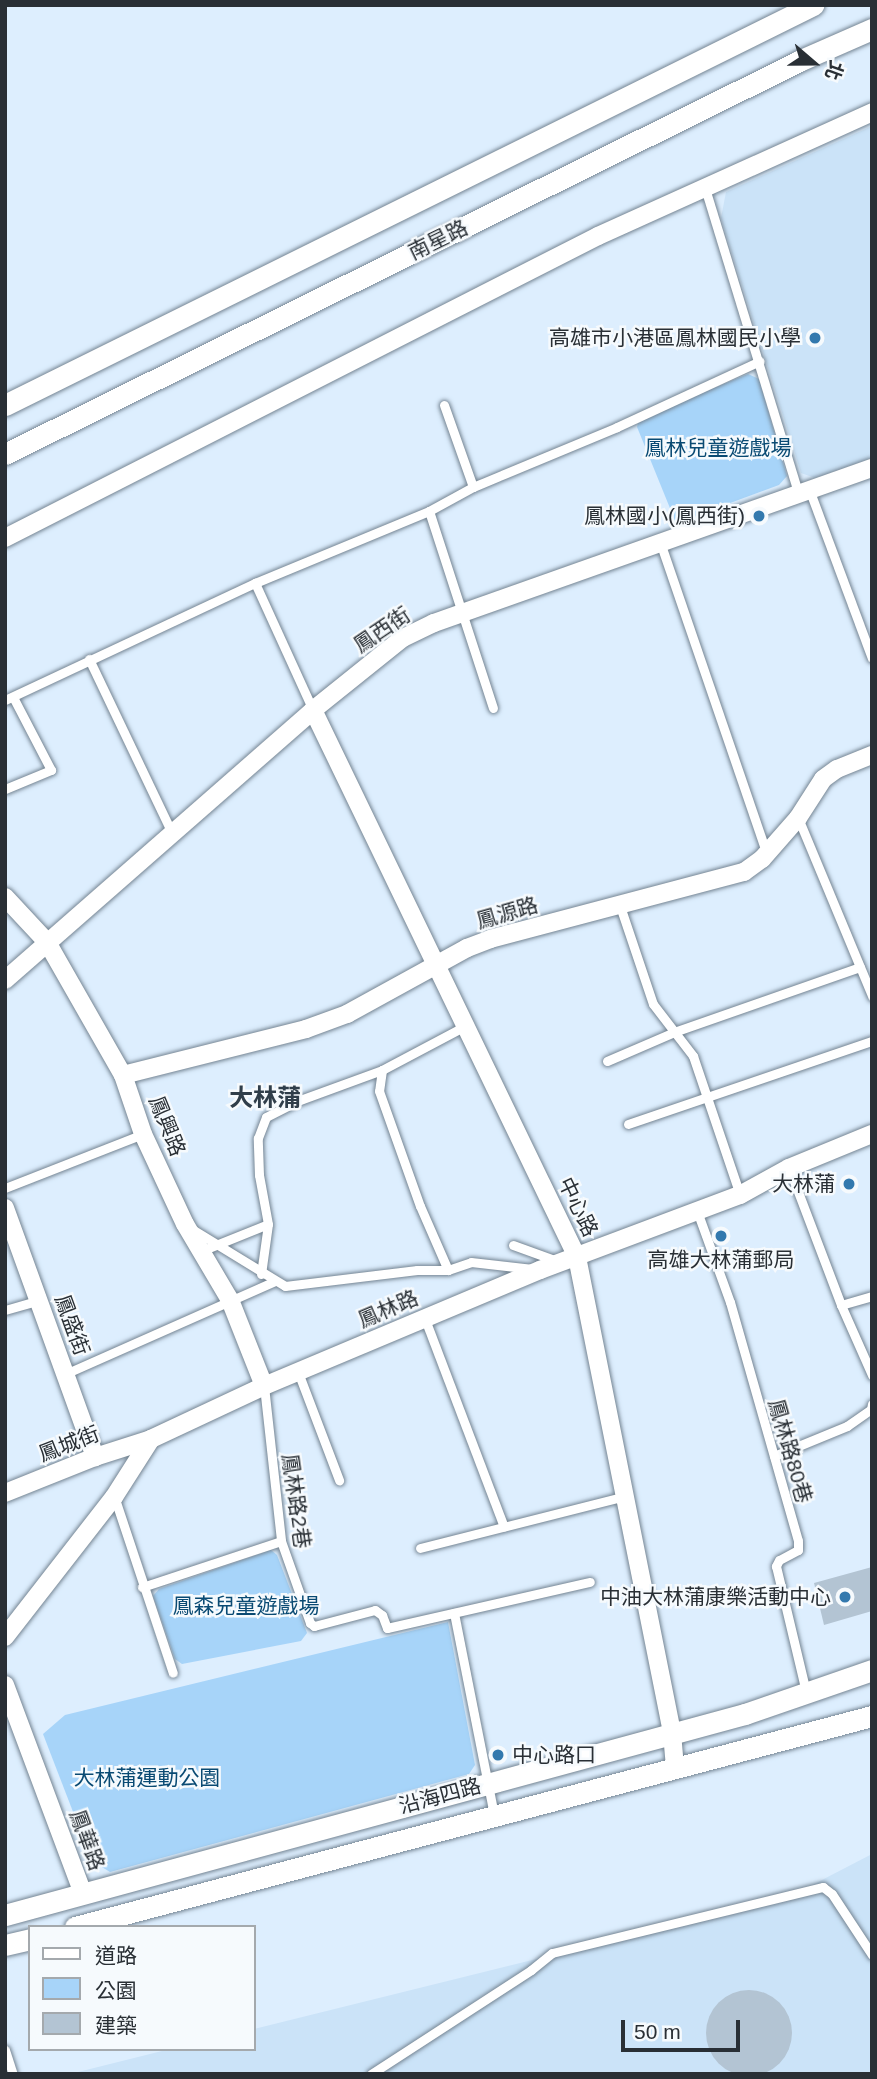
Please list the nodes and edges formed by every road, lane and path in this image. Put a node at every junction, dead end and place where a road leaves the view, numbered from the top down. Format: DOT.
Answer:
graph roads {
  1 [pos="813,5"];
  2 [pos="872,29"];
  3 [pos="872,112"];
  4 [pos="705,188"];
  5 [pos="760,361"];
  6 [pos="5,405"];
  7 [pos="444,405"];
  8 [pos="5,454"];
  9 [pos="872,468"];
  10 [pos="473,487"];
  11 [pos="804,491"];
  12 [pos="429,511"];
  13 [pos="5,538"];
  14 [pos="660,542"];
  15 [pos="255,583"];
  16 [pos="463,612"];
  17 [pos="872,658"];
  18 [pos="89,659"];
  19 [pos="9,699"];
  20 [pos="493,708"];
  21 [pos="313,710"];
  22 [pos="872,755"];
  23 [pos="5,789"];
  24 [pos="798,818"];
  25 [pos="172,833"];
  26 [pos="766,854"];
  27 [pos="5,897"];
  28 [pos="620,906"];
  29 [pos="47,942"];
  30 [pos="437,967"];
  31 [pos="860,967"];
  32 [pos="5,980"];
  33 [pos="872,996"];
  34 [pos="465,1026"];
  35 [pos="674,1032"];
  36 [pos="872,1041"];
  37 [pos="607,1061"];
  38 [pos="382,1070"];
  39 [pos="123,1075"];
  40 [pos="707,1097"];
  41 [pos="628,1124"];
  42 [pos="872,1133"];
  43 [pos="144,1134"];
  44 [pos="789,1168"];
  45 [pos="5,1188"];
  46 [pos="740,1195"];
  47 [pos="5,1209"];
  48 [pos="697,1212"];
  49 [pos="268,1224"];
  50 [pos="513,1245"];
  51 [pos="209,1248"];
  52 [pos="569,1260"];
  53 [pos="447,1270"];
  54 [pos="540,1270"];
  55 [pos="261,1274"];
  56 [pos="275,1281"];
  57 [pos="872,1296"];
  58 [pos="39,1300"];
  59 [pos="230,1300"];
  60 [pos="841,1305"];
  61 [pos="5,1310"];
  62 [pos="425,1319"];
  63 [pos="298,1372"];
  64 [pos="65,1374"];
  65 [pos="872,1375"];
  66 [pos="264,1386"];
  67 [pos="872,1404"];
  68 [pos="150,1439"];
  69 [pos="774,1456"];
  70 [pos="95,1457"];
  71 [pos="339,1480"];
  72 [pos="5,1493"];
  73 [pos="625,1496"];
  74 [pos="114,1497"];
  75 [pos="504,1527"];
  76 [pos="281,1541"];
  77 [pos="420,1548"];
  78 [pos="590,1582"];
  79 [pos="142,1587"];
  80 [pos="454,1613"];
  81 [pos="5,1637"];
  82 [pos="872,1670"];
  83 [pos="173,1673"];
  84 [pos="5,1685"];
  85 [pos="806,1692"];
  86 [pos="872,1716"];
  87 [pos="672,1733"];
  88 [pos="675,1766"];
  89 [pos="486,1784"];
  90 [pos="494,1815"];
  91 [pos="83,1894"];
  92 [pos="5,1915"];
  93 [pos="82,1925"];
  94 [pos="28,1939"];
  95 [pos="5,1945"];
  96 [pos="872,1955"];
  97 [pos="5,2050"];
  98 [pos="13,2074"];
  99 [pos="372,2074"];
  1 -- 6 [label="street"];
  2 -- 8 [label="street, 南星路"];
  3 -- 4 [label="street"];
  4 -- 5 [label="lane"];
  4 -- 13 [label="street"];
  5 -- 10 [label="lane"];
  5 -- 11 [label="lane"];
  7 -- 10 [label="lane"];
  9 -- 11 [label="street, 鳳西街"];
  10 -- 12 [label="lane"];
  11 -- 14 [label="street, 鳳西街"];
  11 -- 17 [label="lane"];
  12 -- 15 [label="lane"];
  12 -- 16 [label="lane"];
  14 -- 16 [label="street, 鳳西街"];
  14 -- 26 [label="lane"];
  15 -- 18 [label="lane"];
  15 -- 21 [label="lane"];
  16 -- 20 [label="lane"];
  16 -- 21 [label="street, 鳳西街"];
  18 -- 19 [label="lane"];
  18 -- 25 [label="lane"];
  19 -- 23 [label="lane"];
  21 -- 25 [label="street, 鳳西街"];
  21 -- 30 [label="street, 中心路"];
  22 -- 24 [label="street, 鳳源路"];
  24 -- 26 [label="street, 鳳源路"];
  24 -- 31 [label="lane"];
  25 -- 29 [label="street, 鳳西街"];
  26 -- 28 [label="street, 鳳源路"];
  27 -- 29 [label="street, 鳳興路"];
  28 -- 30 [label="street, 鳳源路"];
  28 -- 35 [label="lane"];
  29 -- 32 [label="street, 鳳西街"];
  29 -- 39 [label="street, 鳳興路"];
  30 -- 34 [label="street, 中心路"];
  30 -- 39 [label="street, 鳳源路"];
  31 -- 33 [label="lane"];
  31 -- 35 [label="lane"];
  34 -- 38 [label="lane"];
  34 -- 52 [label="street, 中心路"];
  35 -- 37 [label="lane"];
  35 -- 40 [label="lane"];
  36 -- 40 [label="lane"];
  38 -- 49 [label="lane"];
  38 -- 53 [label="lane"];
  39 -- 43 [label="street, 鳳興路"];
  40 -- 41 [label="lane"];
  40 -- 46 [label="lane"];
  42 -- 44 [label="street, 鳳林路"];
  43 -- 45 [label="lane"];
  43 -- 51 [label="street, 鳳興路"];
  44 -- 46 [label="street, 鳳林路"];
  44 -- 60 [label="lane"];
  46 -- 48 [label="street, 鳳林路"];
  47 -- 58 [label="street, 鳳盛街"];
  48 -- 52 [label="street, 鳳林路"];
  48 -- 69 [label="lane, 鳳林路80巷"];
  49 -- 51 [label="lane"];
  49 -- 55 [label="lane"];
  50 -- 52 [label="lane"];
  51 -- 55 [label="lane"];
  51 -- 59 [label="street, 鳳興路"];
  52 -- 54 [label="street, 鳳林路"];
  52 -- 73 [label="street, 中心路"];
  53 -- 54 [label="lane"];
  53 -- 56 [label="lane"];
  54 -- 62 [label="street, 鳳林路"];
  55 -- 56 [label="lane"];
  56 -- 59 [label="lane"];
  57 -- 60 [label="lane"];
  58 -- 61 [label="lane"];
  58 -- 64 [label="street, 鳳盛街"];
  59 -- 64 [label="lane"];
  59 -- 66 [label="street, 鳳興路"];
  60 -- 65 [label="lane"];
  62 -- 63 [label="street, 鳳林路"];
  62 -- 75 [label="lane"];
  63 -- 66 [label="street, 鳳林路"];
  63 -- 71 [label="lane"];
  64 -- 70 [label="street, 鳳盛街"];
  66 -- 68 [label="street, 鳳林路"];
  66 -- 76 [label="lane, 鳳林路2巷"];
  67 -- 69 [label="lane"];
  68 -- 70 [label="street, 鳳城街"];
  68 -- 74 [label="street"];
  69 -- 85 [label="lane, 鳳林路80巷"];
  70 -- 72 [label="street, 鳳城街"];
  73 -- 75 [label="lane"];
  73 -- 87 [label="street, 中心路"];
  74 -- 79 [label="lane"];
  74 -- 81 [label="street"];
  75 -- 77 [label="lane"];
  76 -- 79 [label="lane"];
  76 -- 80 [label="lane, 鳳林路2巷"];
  78 -- 80 [label="lane, 鳳林路2巷"];
  79 -- 83 [label="lane"];
  80 -- 89 [label="lane"];
  82 -- 85 [label="street, 沿海四路"];
  84 -- 91 [label="street, 鳳華路"];
  85 -- 87 [label="street, 沿海四路"];
  86 -- 88 [label="street, 沿海四路"];
  87 -- 88 [label="street, 中心路"];
  87 -- 89 [label="street, 沿海四路"];
  88 -- 90 [label="street, 沿海四路"];
  89 -- 90 [label="lane"];
  89 -- 91 [label="street, 沿海四路"];
  90 -- 93 [label="street, 沿海四路"];
  91 -- 92 [label="street, 沿海四路"];
  94 -- 95 [label="street"];
  96 -- 99 [label="lane"];
  97 -- 98 [label="lane"];
}
